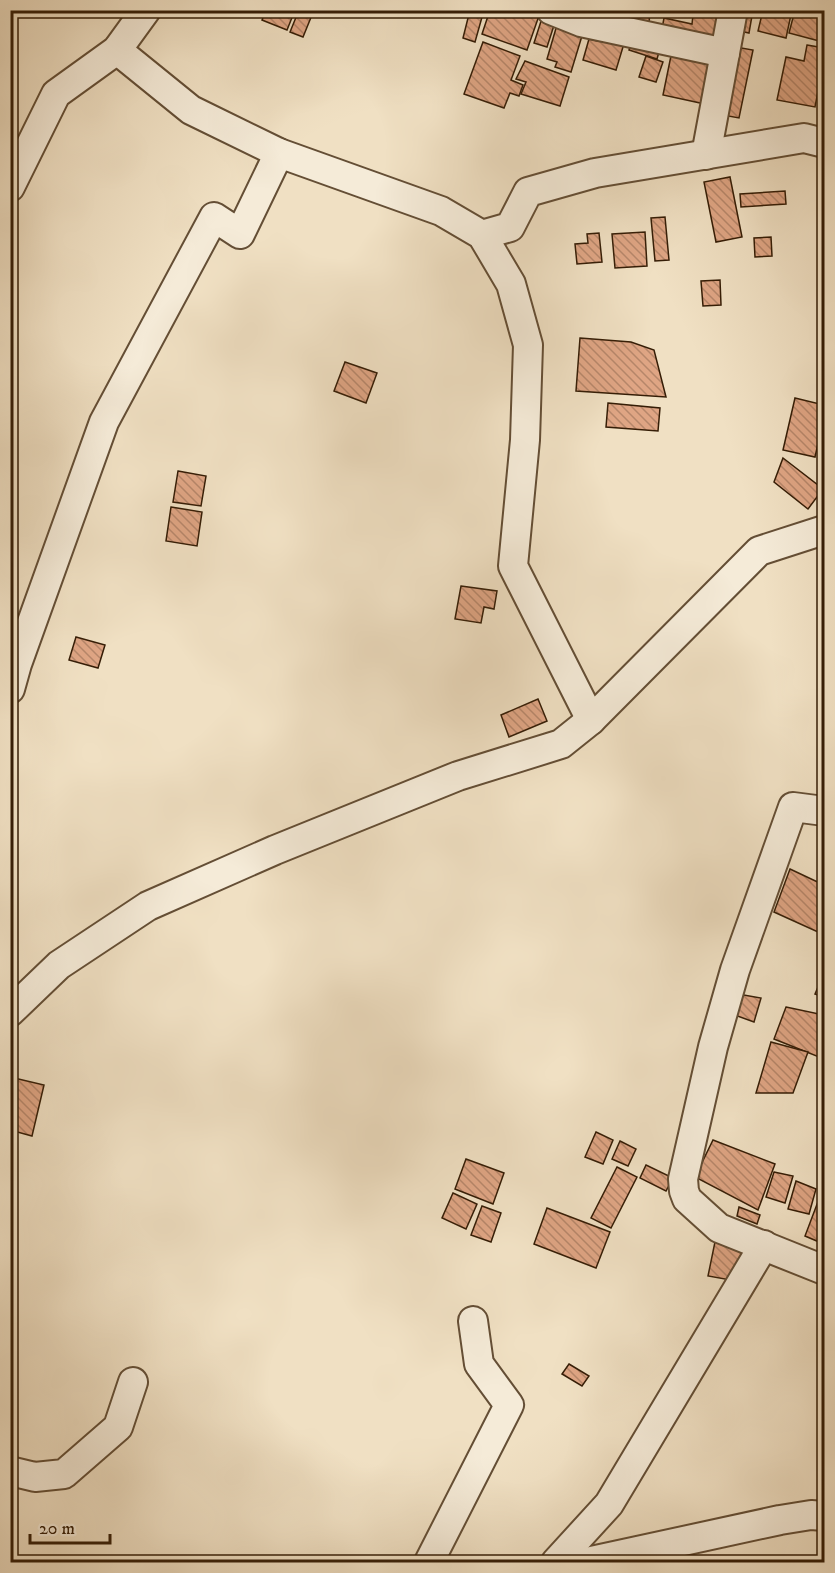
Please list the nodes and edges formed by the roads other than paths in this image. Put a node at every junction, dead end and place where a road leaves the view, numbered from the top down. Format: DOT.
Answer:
graph roads {
  1 [pos="146,10"];
  2 [pos="551,10"];
  3 [pos="733,10"];
  4 [pos="117,50"];
  5 [pos="725,53"];
  6 [pos="825,143"];
  7 [pos="279,153"];
  8 [pos="706,155"];
  9 [pos="10,187"];
  10 [pos="495,231"];
  11 [pos="825,530"];
  12 [pos="10,689"];
  13 [pos="591,720"];
  14 [pos="825,812"];
  15 [pos="10,1012"];
  16 [pos="764,1245"];
  17 [pos="825,1269"];
  18 [pos="473,1321"];
  19 [pos="133,1382"];
  20 [pos="10,1471"];
  21 [pos="825,1516"];
  22 [pos="429,1563"];
  23 [pos="556,1563"];
  24 [pos="587,1563"];
  1 -- 4 [label="street"];
  2 -- 5 [label="street"];
  3 -- 5 [label="street"];
  4 -- 7 [label="street"];
  4 -- 9 [label="street"];
  5 -- 8 [label="street"];
  6 -- 8 [label="street"];
  7 -- 10 [label="street"];
  7 -- 12 [label="street"];
  8 -- 10 [label="street"];
  10 -- 13 [label="street"];
  11 -- 13 [label="street"];
  13 -- 15 [label="street"];
  14 -- 16 [label="street"];
  16 -- 17 [label="street"];
  16 -- 23 [label="street"];
  18 -- 22 [label="street"];
  19 -- 20 [label="street"];
  21 -- 24 [label="street"];
}
